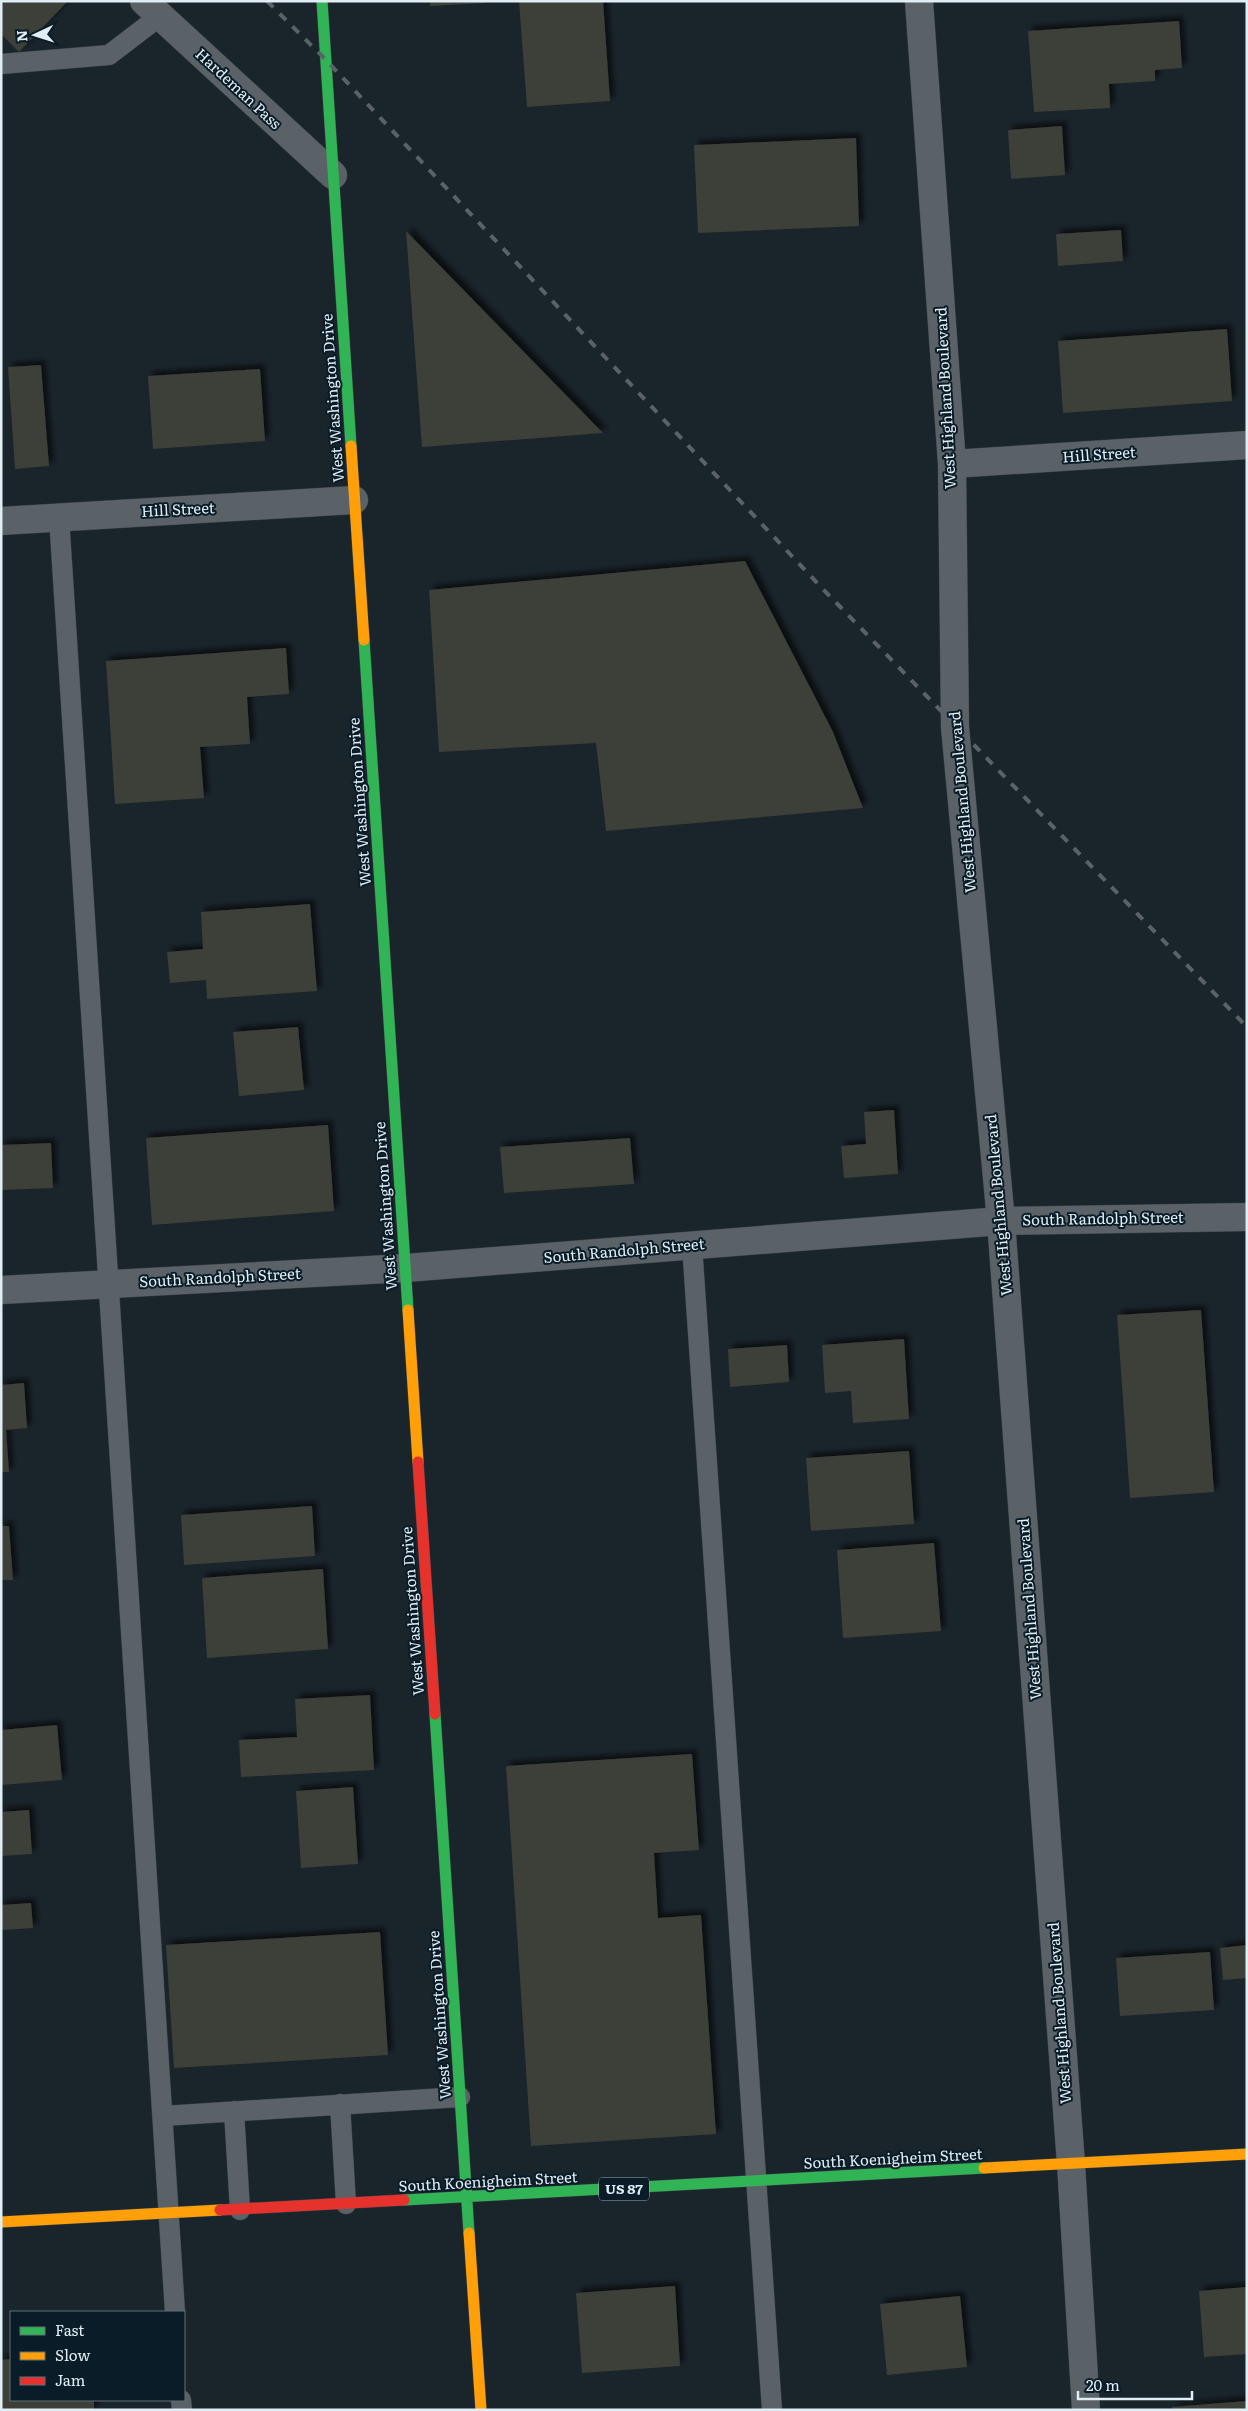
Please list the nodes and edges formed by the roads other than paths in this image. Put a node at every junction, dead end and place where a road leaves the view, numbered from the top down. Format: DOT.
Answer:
graph roads {
  1 [pos="322,1"];
  2 [pos="919,1"];
  3 [pos="152,9"];
  4 [pos="1,64"];
  5 [pos="333,176"];
  6 [pos="1247,445"];
  7 [pos="952,464"];
  8 [pos="354,500"];
  9 [pos="59,517"];
  10 [pos="1,521"];
  11 [pos="1247,1217"];
  12 [pos="1001,1221"];
  13 [pos="692,1245"];
  14 [pos="406,1268"];
  15 [pos="108,1284"];
  16 [pos="1,1290"];
  17 [pos="460,2096"];
  18 [pos="340,2104"];
  19 [pos="234,2111"];
  20 [pos="163,2116"];
  21 [pos="1247,2154"];
  22 [pos="1071,2164"];
  23 [pos="756,2181"];
  24 [pos="467,2198"];
  25 [pos="346,2204"];
  26 [pos="240,2210"];
  27 [pos="169,2214"];
  28 [pos="1,2222"];
  29 [pos="175,2311"];
  30 [pos="481,2410"];
  31 [pos="772,2410"];
  32 [pos="1086,2410"];
  1 -- 5 [label="street, West Washington Drive"];
  2 -- 7 [label="street, West Highland Boulevard"];
  3 -- 4 [label="lane"];
  3 -- 5 [label="street, Hardeman Pass"];
  5 -- 8 [label="street, West Washington Drive"];
  6 -- 7 [label="street, Hill Street"];
  7 -- 12 [label="street, West Highland Boulevard"];
  8 -- 9 [label="street, Hill Street"];
  8 -- 14 [label="street, West Washington Drive"];
  9 -- 10 [label="street, Hill Street"];
  9 -- 15 [label="lane"];
  11 -- 12 [label="street, South Randolph Street"];
  12 -- 13 [label="street, South Randolph Street"];
  12 -- 22 [label="street, West Highland Boulevard"];
  13 -- 14 [label="street, South Randolph Street"];
  13 -- 23 [label="lane"];
  14 -- 15 [label="street, South Randolph Street"];
  14 -- 17 [label="street, West Washington Drive"];
  15 -- 16 [label="street, South Randolph Street"];
  15 -- 20 [label="lane"];
  17 -- 18 [label="lane"];
  17 -- 24 [label="street, West Washington Drive"];
  18 -- 19 [label="lane"];
  18 -- 25 [label="lane"];
  19 -- 20 [label="lane"];
  19 -- 26 [label="lane"];
  20 -- 27 [label="lane"];
  21 -- 22 [label="street, South Koenigheim Street / US 87"];
  22 -- 23 [label="street, South Koenigheim Street / US 87"];
  22 -- 32 [label="street, West Highland Boulevard"];
  23 -- 24 [label="street, South Koenigheim Street / US 87"];
  23 -- 31 [label="lane"];
  24 -- 25 [label="street, South Koenigheim Street / US 87"];
  24 -- 30 [label="street, West Washington Drive"];
  25 -- 26 [label="street, South Koenigheim Street / US 87"];
  26 -- 27 [label="street, South Koenigheim Street / US 87"];
  27 -- 28 [label="street, South Koenigheim Street / US 87"];
  27 -- 29 [label="lane"];
}
